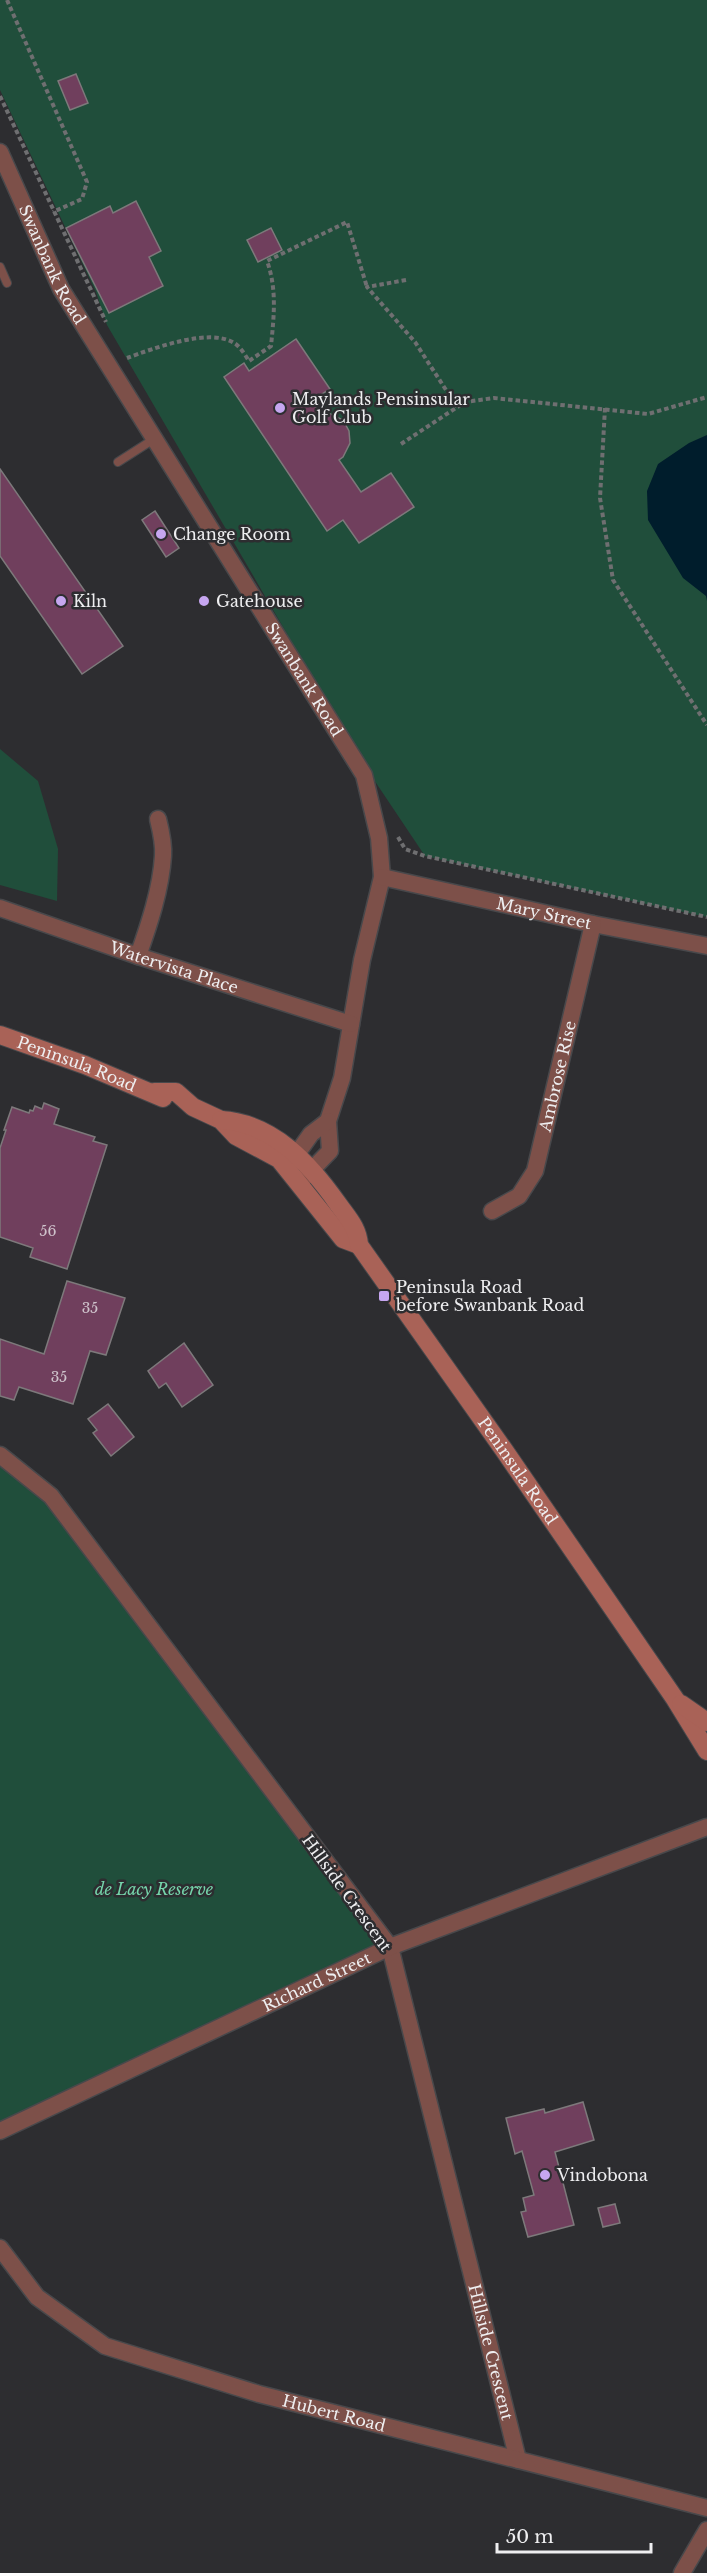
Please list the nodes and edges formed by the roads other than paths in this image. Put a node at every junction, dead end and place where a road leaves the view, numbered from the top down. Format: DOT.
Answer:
graph roads {
  1 [pos="0,152"];
  2 [pos="0,267"];
  3 [pos="7,283"];
  4 [pos="154,439"];
  5 [pos="118,462"];
  6 [pos="158,819"];
  7 [pos="382,877"];
  8 [pos="0,908"];
  9 [pos="592,924"];
  10 [pos="707,946"];
  11 [pos="138,956"];
  12 [pos="351,1024"];
  13 [pos="0,1035"];
  14 [pos="328,1122"];
  15 [pos="298,1169"];
  16 [pos="492,1211"];
  17 [pos="0,1455"];
  18 [pos="675,1699"];
  19 [pos="707,1722"];
  20 [pos="707,1750"];
  21 [pos="707,1827"];
  22 [pos="390,1947"];
  23 [pos="0,2131"];
  24 [pos="0,2248"];
  25 [pos="518,2460"];
  26 [pos="707,2508"];
  27 [pos="707,2530"];
  28 [pos="682,2573"];
  1 -- 4 [label="street, Swanbank Road"];
  2 -- 3 [label="lane"];
  4 -- 5 [label="lane"];
  4 -- 7 [label="street, Swanbank Road"];
  6 -- 11 [label="street"];
  7 -- 9 [label="street, Mary Street"];
  7 -- 12 [label="street, Swanbank Road"];
  8 -- 11 [label="street, Watervista Place"];
  9 -- 10 [label="street, Mary Street"];
  9 -- 16 [label="street, Ambrose Rise"];
  11 -- 12 [label="street, Watervista Place"];
  12 -- 14 [label="street, Swanbank Road"];
  13 -- 15 [label="street, Peninsula Road"];
  14 -- 15 [label="street"];
  14 -- 15 [label="street, Swanbank Road"];
  15 -- 18 [label="street, Peninsula Road"];
  17 -- 22 [label="street, Hillside Crescent"];
  18 -- 19 [label="street, Peninsula Road"];
  18 -- 20 [label="street, Peninsula Road"];
  21 -- 22 [label="street, Richard Street"];
  22 -- 23 [label="street, Richard Street"];
  22 -- 25 [label="street, Hillside Crescent"];
  24 -- 25 [label="street, Hubert Road"];
  25 -- 26 [label="street, Hubert Road"];
  27 -- 28 [label="street"];
}
